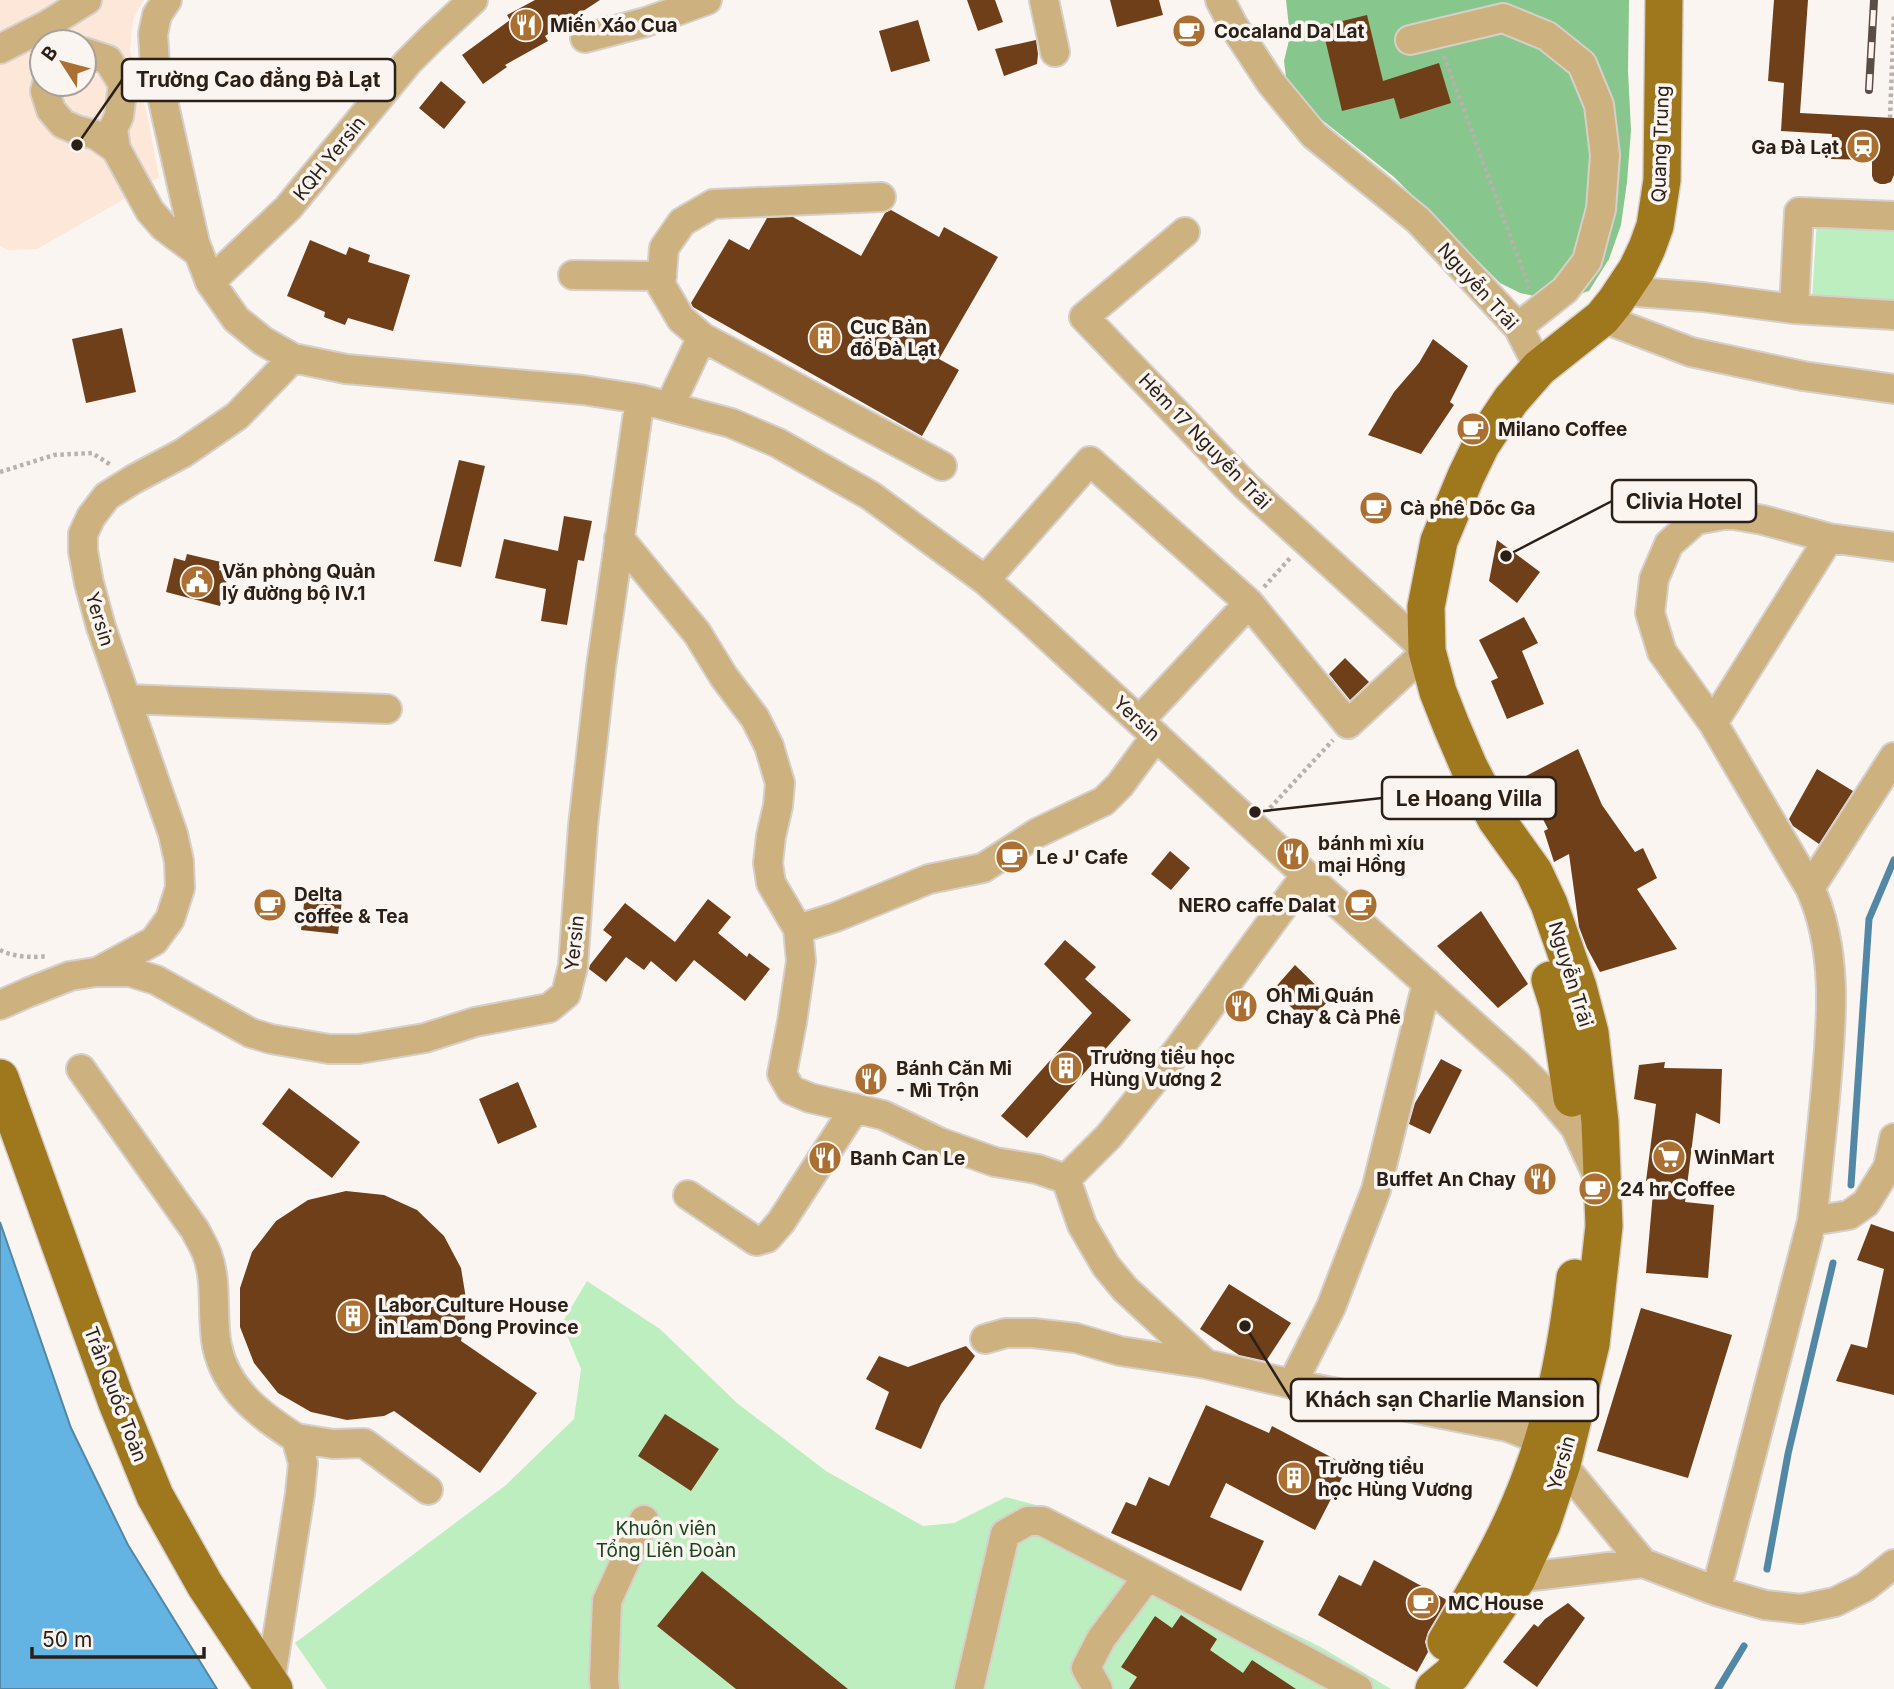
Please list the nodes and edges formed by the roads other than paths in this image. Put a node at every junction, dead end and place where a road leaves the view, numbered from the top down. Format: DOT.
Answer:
graph roads {
  1 [pos="87,0"];
  2 [pos="167,0"];
  3 [pos="474,0"];
  4 [pos="707,0"];
  5 [pos="1044,0"];
  6 [pos="1220,0"];
  7 [pos="1664,0"];
  8 [pos="58,28"];
  9 [pos="1423,37"];
  10 [pos="585,38"];
  11 [pos="28,41"];
  12 [pos="0,49"];
  13 [pos="1055,52"];
  14 [pos="98,57"];
  15 [pos="47,98"];
  16 [pos="116,149"];
  17 [pos="881,197"];
  18 [pos="1894,216"];
  19 [pos="1185,232"];
  20 [pos="199,253"];
  21 [pos="573,275"];
  22 [pos="662,276"];
  23 [pos="210,282"];
  24 [pos="1613,304"];
  25 [pos="1794,309"];
  26 [pos="1894,315"];
  27 [pos="1528,319"];
  28 [pos="702,337"];
  29 [pos="293,358"];
  30 [pos="1539,368"];
  31 [pos="1894,389"];
  32 [pos="640,399"];
  33 [pos="670,405"];
  34 [pos="942,466"];
  35 [pos="619,538"];
  36 [pos="1829,538"];
  37 [pos="1894,547"];
  38 [pos="985,580"];
  39 [pos="1249,603"];
  40 [pos="1427,650"];
  41 [pos="126,699"];
  42 [pos="387,709"];
  43 [pos="1713,723"];
  44 [pos="1148,728"];
  45 [pos="1894,757"];
  46 [pos="1496,819"];
  47 [pos="1306,875"];
  48 [pos="1810,888"];
  49 [pos="798,929"];
  50 [pos="96,972"];
  51 [pos="1427,983"];
  52 [pos="0,1005"];
  53 [pos="81,1069"];
  54 [pos="0,1078"];
  55 [pos="855,1108"];
  56 [pos="1575,1127"];
  57 [pos="1894,1138"];
  58 [pos="1066,1180"];
  59 [pos="1602,1186"];
  60 [pos="688,1195"];
  61 [pos="1812,1220"];
  62 [pos="985,1339"];
  63 [pos="1206,1364"];
  64 [pos="1292,1384"];
  65 [pos="296,1438"];
  66 [pos="1553,1452"];
  67 [pos="428,1490"];
  68 [pos="644,1520"];
  69 [pos="1643,1563"];
  70 [pos="1894,1564"];
  71 [pos="1148,1576"];
  72 [pos="1517,1578"];
  73 [pos="1894,1582"];
  74 [pos="1481,1583"];
  75 [pos="1865,1587"];
  76 [pos="1716,1591"];
  77 [pos="272,1686"];
  78 [pos="605,1689"];
  79 [pos="969,1689"];
  80 [pos="1098,1689"];
  81 [pos="1358,1689"];
  82 [pos="1424,1689"];
  83 [pos="1434,1689"];
  1 -- 8 [label="street"];
  2 -- 20 [label="street, Yersin"];
  3 -- 23 [label="street, KQH Yersin"];
  4 -- 10 [label="street"];
  5 -- 13 [label="street"];
  6 -- 27 [label="street, Nguyễn Trãi"];
  7 -- 24 [label="main road, Quang Trung"];
  9 -- 27 [label="street"];
  11 -- 12 [label="street"];
  14 -- 16 [label="street"];
  15 -- 16 [label="street"];
  16 -- 20 [label="street"];
  17 -- 22 [label="street"];
  18 -- 25 [label="street"];
  19 -- 40 [label="street, Hẻm 17 Nguyễn Trãi"];
  20 -- 23 [label="street, Yersin"];
  21 -- 22 [label="street"];
  22 -- 28 [label="street"];
  23 -- 29 [label="street, Yersin"];
  24 -- 25 [label="street"];
  24 -- 30 [label="main road, Quang Trung"];
  24 -- 31 [label="street"];
  25 -- 26 [label="street"];
  27 -- 30 [label="street, Nguyễn Trãi"];
  28 -- 33 [label="street"];
  28 -- 34 [label="street"];
  29 -- 32 [label="street, Yersin"];
  29 -- 41 [label="street, Yersin"];
  30 -- 40 [label="main road, Nguyễn Trãi"];
  32 -- 33 [label="street, Yersin"];
  32 -- 35 [label="street, Yersin"];
  33 -- 38 [label="street, Yersin"];
  35 -- 49 [label="street"];
  35 -- 50 [label="street, Yersin"];
  36 -- 37 [label="street"];
  36 -- 43 [label="street"];
  36 -- 43 [label="street"];
  38 -- 39 [label="street"];
  38 -- 44 [label="street, Yersin"];
  39 -- 40 [label="street"];
  39 -- 44 [label="street"];
  40 -- 46 [label="main road, Nguyễn Trãi"];
  41 -- 42 [label="street"];
  41 -- 50 [label="street, Yersin"];
  43 -- 48 [label="street"];
  44 -- 47 [label="street, Yersin"];
  44 -- 49 [label="street"];
  45 -- 48 [label="street"];
  46 -- 56 [label="main road, Nguyễn Trãi"];
  46 -- 59 [label="main road, Nguyễn Trãi"];
  47 -- 51 [label="street, Yersin"];
  47 -- 58 [label="street"];
  48 -- 61 [label="street"];
  49 -- 55 [label="street"];
  50 -- 52 [label="street, Yersin"];
  51 -- 56 [label="street, Yersin"];
  51 -- 64 [label="street"];
  53 -- 65 [label="street"];
  54 -- 77 [label="main road, Trần Quốc Toản"];
  55 -- 58 [label="street"];
  55 -- 60 [label="street"];
  56 -- 59 [label="street, Yersin"];
  56 -- 66 [label="main road, Yersin"];
  57 -- 61 [label="street"];
  58 -- 63 [label="street"];
  59 -- 66 [label="main road, Yersin"];
  61 -- 76 [label="street"];
  62 -- 63 [label="street"];
  63 -- 64 [label="street"];
  64 -- 66 [label="street"];
  65 -- 67 [label="street"];
  65 -- 77 [label="street"];
  66 -- 69 [label="street"];
  66 -- 72 [label="main road, Yersin"];
  66 -- 74 [label="main road, Yersin"];
  68 -- 78 [label="street"];
  69 -- 72 [label="street"];
  69 -- 76 [label="street"];
  70 -- 75 [label="street"];
  71 -- 79 [label="street"];
  71 -- 80 [label="street"];
  71 -- 81 [label="street"];
  72 -- 74 [label="street"];
  72 -- 83 [label="main road, Yersin"];
  73 -- 75 [label="street"];
  74 -- 82 [label="main road, Yersin"];
  75 -- 76 [label="street"];
}
